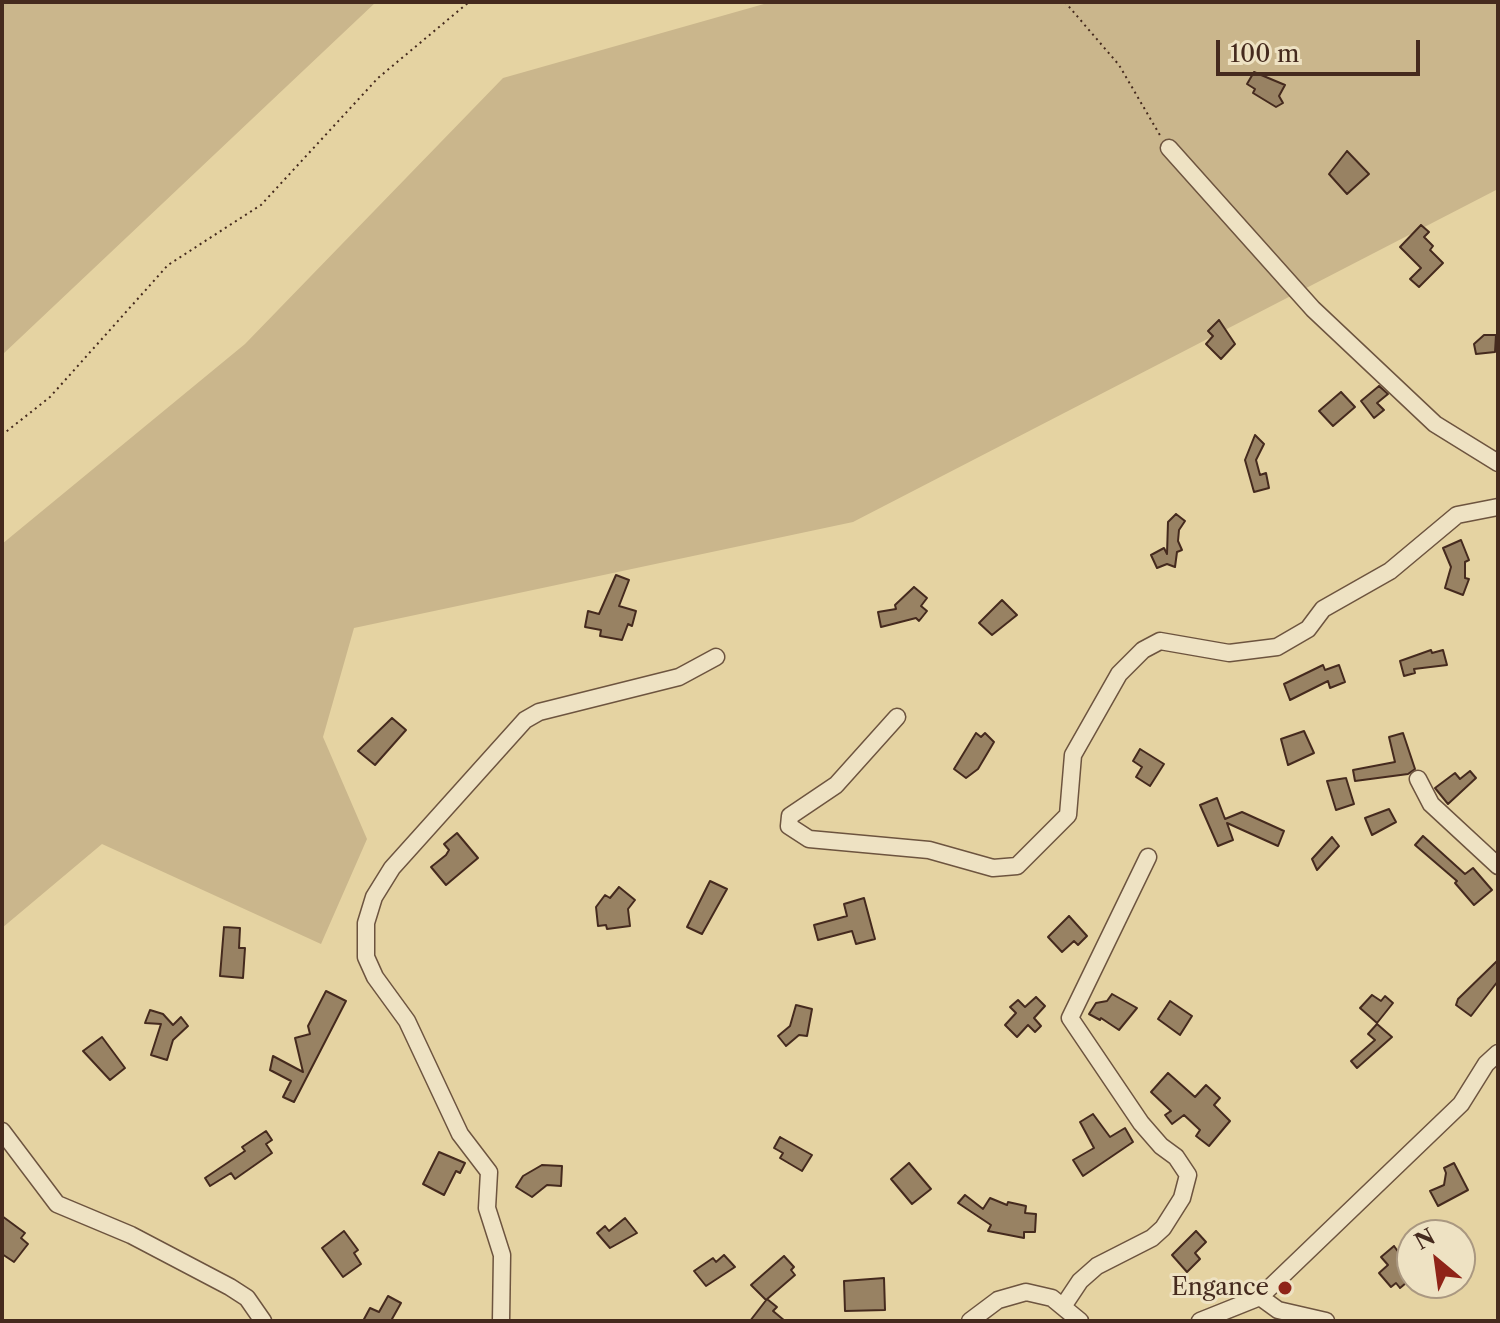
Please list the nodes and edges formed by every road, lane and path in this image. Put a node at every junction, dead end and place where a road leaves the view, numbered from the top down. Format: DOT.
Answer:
graph roads {
  1 [pos="469,2"];
  2 [pos="1065,2"];
  3 [pos="1169,148"];
  4 [pos="2,435"];
  5 [pos="1498,463"];
  6 [pos="1498,507"];
  7 [pos="716,657"];
  8 [pos="897,717"];
  9 [pos="1418,779"];
  10 [pos="1148,857"];
  11 [pos="1498,866"];
  12 [pos="1498,1053"];
  13 [pos="2,1131"];
  14 [pos="1260,1297"];
  15 [pos="1064,1305"];
  16 [pos="1208,1319"];
  17 [pos="263,1321"];
  18 [pos="501,1321"];
  19 [pos="970,1321"];
  20 [pos="1080,1321"];
  21 [pos="1326,1321"];
  1 -- 4 [label="path"];
  2 -- 3 [label="path"];
  3 -- 5 [label="street"];
  6 -- 8 [label="street"];
  7 -- 18 [label="street"];
  9 -- 11 [label="street"];
  10 -- 15 [label="street"];
  12 -- 14 [label="street"];
  13 -- 17 [label="street"];
  14 -- 16 [label="street"];
  14 -- 21 [label="street"];
  15 -- 19 [label="street"];
  15 -- 20 [label="street"];
}
